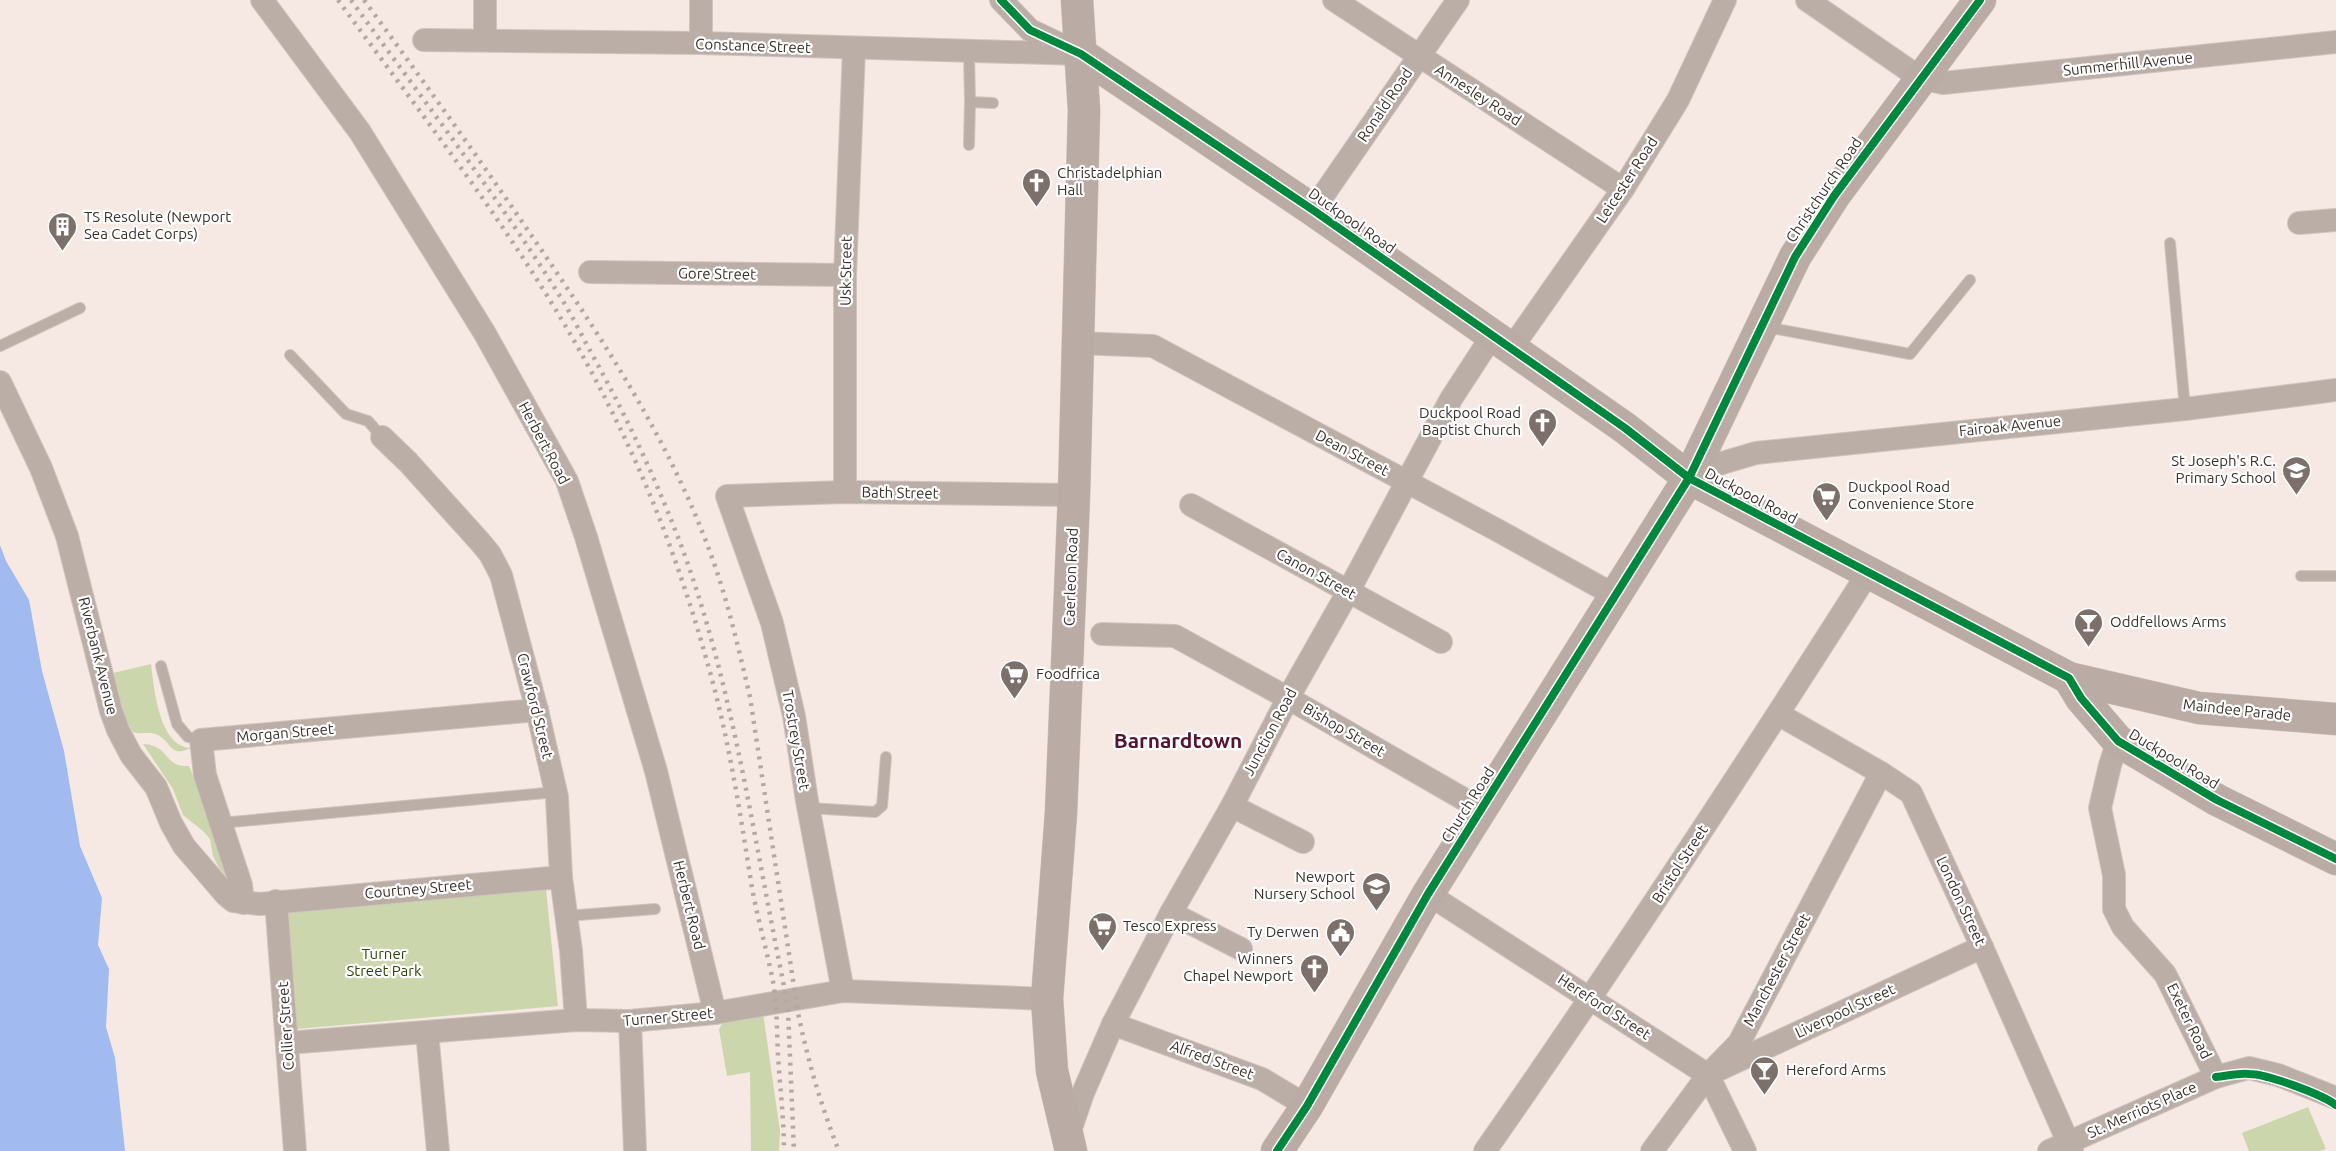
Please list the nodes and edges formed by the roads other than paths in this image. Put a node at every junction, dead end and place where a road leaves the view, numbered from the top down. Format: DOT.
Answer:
graph roads {
  1 [pos="262,0"];
  2 [pos="485,0"];
  3 [pos="701,0"];
  4 [pos="1001,0"];
  5 [pos="1077,0"];
  6 [pos="1334,0"];
  7 [pos="1458,0"];
  8 [pos="1725,0"];
  9 [pos="1807,0"];
  10 [pos="1980,0"];
  11 [pos="424,40"];
  12 [pos="485,40"];
  13 [pos="2336,42"];
  14 [pos="701,43"];
  15 [pos="854,49"];
  16 [pos="969,52"];
  17 [pos="1081,54"];
  18 [pos="1419,56"];
  19 [pos="1920,78"];
  20 [pos="970,102"];
  21 [pos="993,103"];
  22 [pos="969,145"];
  23 [pos="1623,189"];
  24 [pos="1312,210"];
  25 [pos="2336,220"];
  26 [pos="2299,223"];
  27 [pos="2170,243"];
  28 [pos="590,272"];
  29 [pos="845,275"];
  30 [pos="1970,280"];
  31 [pos="80,308"];
  32 [pos="1762,326"];
  33 [pos="1501,342"];
  34 [pos="1078,344"];
  35 [pos="0,346"];
  36 [pos="290,355"];
  37 [pos="0,382"];
  38 [pos="2336,390"];
  39 [pos="2185,409"];
  40 [pos="381,437"];
  41 [pos="1689,478"];
  42 [pos="1405,481"];
  43 [pos="845,492"];
  44 [pos="1074,495"];
  45 [pos="727,496"];
  46 [pos="1191,505"];
  47 [pos="1868,573"];
  48 [pos="2301,576"];
  49 [pos="2336,576"];
  50 [pos="1348,592"];
  51 [pos="1616,596"];
  52 [pos="1102,634"];
  53 [pos="1441,642"];
  54 [pos="161,666"];
  55 [pos="2069,678"];
  56 [pos="1288,698"];
  57 [pos="537,710"];
  58 [pos="1778,714"];
  59 [pos="2336,719"];
  60 [pos="201,740"];
  61 [pos="2118,741"];
  62 [pos="886,757"];
  63 [pos="1881,773"];
  64 [pos="556,792"];
  65 [pos="1232,806"];
  66 [pos="809,808"];
  67 [pos="1481,809"];
  68 [pos="220,823"];
  69 [pos="1302,842"];
  70 [pos="2336,859"];
  71 [pos="561,877"];
  72 [pos="1428,894"];
  73 [pos="276,901"];
  74 [pos="243,903"];
  75 [pos="655,909"];
  76 [pos="1171,913"];
  77 [pos="566,916"];
  78 [pos="1982,947"];
  79 [pos="1241,950"];
  80 [pos="843,991"];
  81 [pos="1047,999"];
  82 [pos="1591,999"];
  83 [pos="715,1014"];
  84 [pos="576,1020"];
  85 [pos="630,1021"];
  86 [pos="1113,1024"];
  87 [pos="427,1032"];
  88 [pos="287,1043"];
  89 [pos="1708,1075"];
  90 [pos="2216,1077"];
  91 [pos="2336,1098"];
  92 [pos="1307,1106"];
  93 [pos="1069,1145"];
  94 [pos="2063,1148"];
  95 [pos="295,1151"];
  96 [pos="438,1151"];
  97 [pos="635,1151"];
  98 [pos="1277,1151"];
  99 [pos="1485,1151"];
  100 [pos="1652,1151"];
  101 [pos="1745,1151"];
  1 -- 83 [label="street, Herbert Road"];
  2 -- 12 [label="street"];
  3 -- 14 [label="street"];
  4 -- 17 [label="street"];
  5 -- 17 [label="street, Caerleon Road"];
  6 -- 18 [label="street, Annesley Road"];
  7 -- 18 [label="street, Ronald Road"];
  8 -- 23 [label="street, Leicester Road"];
  9 -- 19 [label="street"];
  10 -- 19 [label="street, Christchurch Road"];
  11 -- 12 [label="street, Constance Street"];
  12 -- 14 [label="street, Constance Street"];
  13 -- 19 [label="street, Summerhill Avenue"];
  14 -- 15 [label="street, Constance Street"];
  15 -- 16 [label="street, Constance Street"];
  15 -- 29 [label="street, Usk Street"];
  16 -- 17 [label="street, Constance Street"];
  16 -- 20 [label="lane"];
  17 -- 24 [label="street, Duckpool Road"];
  17 -- 34 [label="street, Caerleon Road"];
  18 -- 23 [label="street, Annesley Road"];
  18 -- 24 [label="street, Ronald Road"];
  19 -- 32 [label="street, Christchurch Road"];
  20 -- 21 [label="lane"];
  20 -- 22 [label="lane"];
  23 -- 33 [label="street, Leicester Road"];
  24 -- 33 [label="street, Duckpool Road"];
  25 -- 26 [label="street"];
  27 -- 39 [label="lane"];
  28 -- 29 [label="street, Gore Street"];
  29 -- 43 [label="street, Usk Street"];
  30 -- 32 [label="lane"];
  31 -- 35 [label="lane"];
  32 -- 41 [label="street, Christchurch Road"];
  33 -- 41 [label="street, Duckpool Road"];
  33 -- 42 [label="street, Junction Road"];
  34 -- 42 [label="street, Dean Street"];
  34 -- 44 [label="street, Caerleon Road"];
  36 -- 40 [label="lane"];
  37 -- 74 [label="street, Riverbank Avenue"];
  38 -- 39 [label="street, Fairoak Avenue"];
  39 -- 41 [label="street, Fairoak Avenue"];
  40 -- 57 [label="street, Crawford Street"];
  41 -- 47 [label="street, Duckpool Road"];
  41 -- 51 [label="street, Church Road"];
  42 -- 50 [label="street, Junction Road"];
  42 -- 51 [label="street, Dean Street"];
  43 -- 44 [label="street, Bath Street"];
  43 -- 45 [label="street, Bath Street"];
  44 -- 81 [label="street, Caerleon Road"];
  45 -- 66 [label="street, Trostrey Street"];
  46 -- 50 [label="street, Canon Street"];
  47 -- 55 [label="street, Duckpool Road"];
  47 -- 58 [label="street, Bristol Street"];
  48 -- 49 [label="lane"];
  50 -- 53 [label="street, Canon Street"];
  50 -- 56 [label="street, Junction Road"];
  51 -- 67 [label="street, Church Road"];
  52 -- 56 [label="street, Bishop Street"];
  54 -- 60 [label="lane"];
  55 -- 59 [label="street, Maindee Parade"];
  55 -- 61 [label="street, Duckpool Road"];
  56 -- 65 [label="street, Junction Road"];
  56 -- 67 [label="street, Bishop Street"];
  57 -- 60 [label="street, Morgan Street"];
  57 -- 64 [label="street, Crawford Street"];
  58 -- 63 [label="street, London Street"];
  58 -- 82 [label="street, Bristol Street"];
  60 -- 68 [label="street"];
  61 -- 70 [label="street, Duckpool Road"];
  61 -- 90 [label="street, Exeter Road"];
  62 -- 66 [label="lane"];
  63 -- 78 [label="street, London Street"];
  63 -- 89 [label="street, Manchester Street"];
  64 -- 68 [label="lane"];
  64 -- 71 [label="street, Crawford Street"];
  65 -- 69 [label="street"];
  65 -- 76 [label="street, Junction Road"];
  66 -- 80 [label="street, Trostrey Street"];
  67 -- 72 [label="street, Church Road"];
  68 -- 74 [label="street"];
  71 -- 73 [label="street, Courtney Street"];
  71 -- 77 [label="street, Crawford Street"];
  72 -- 82 [label="street, Hereford Street"];
  72 -- 92 [label="street, Church Road"];
  73 -- 74 [label="street"];
  73 -- 88 [label="street, Collier Street"];
  75 -- 77 [label="lane"];
  76 -- 79 [label="street"];
  76 -- 86 [label="street, Junction Road"];
  77 -- 84 [label="street, Crawford Street"];
  78 -- 89 [label="street, Liverpool Street"];
  78 -- 94 [label="street, London Street"];
  80 -- 81 [label="street, Turner Street"];
  80 -- 83 [label="street, Turner Street"];
  81 -- 93 [label="street, Caerleon Road"];
  82 -- 89 [label="street, Hereford Street"];
  82 -- 99 [label="street, Bristol Street"];
  83 -- 85 [label="street, Turner Street"];
  84 -- 85 [label="street, Turner Street"];
  84 -- 87 [label="street, Turner Street"];
  85 -- 97 [label="street"];
  86 -- 92 [label="street, Alfred Street"];
  86 -- 93 [label="street, Junction Road"];
  87 -- 88 [label="street, Turner Street"];
  87 -- 96 [label="street"];
  88 -- 95 [label="street, Collier Street"];
  89 -- 100 [label="street, Manchester Street"];
  89 -- 101 [label="street"];
  90 -- 91 [label="street, St. Merriots Place"];
  90 -- 94 [label="street, St. Merriots Place"];
  92 -- 98 [label="street, Church Road"];
}
